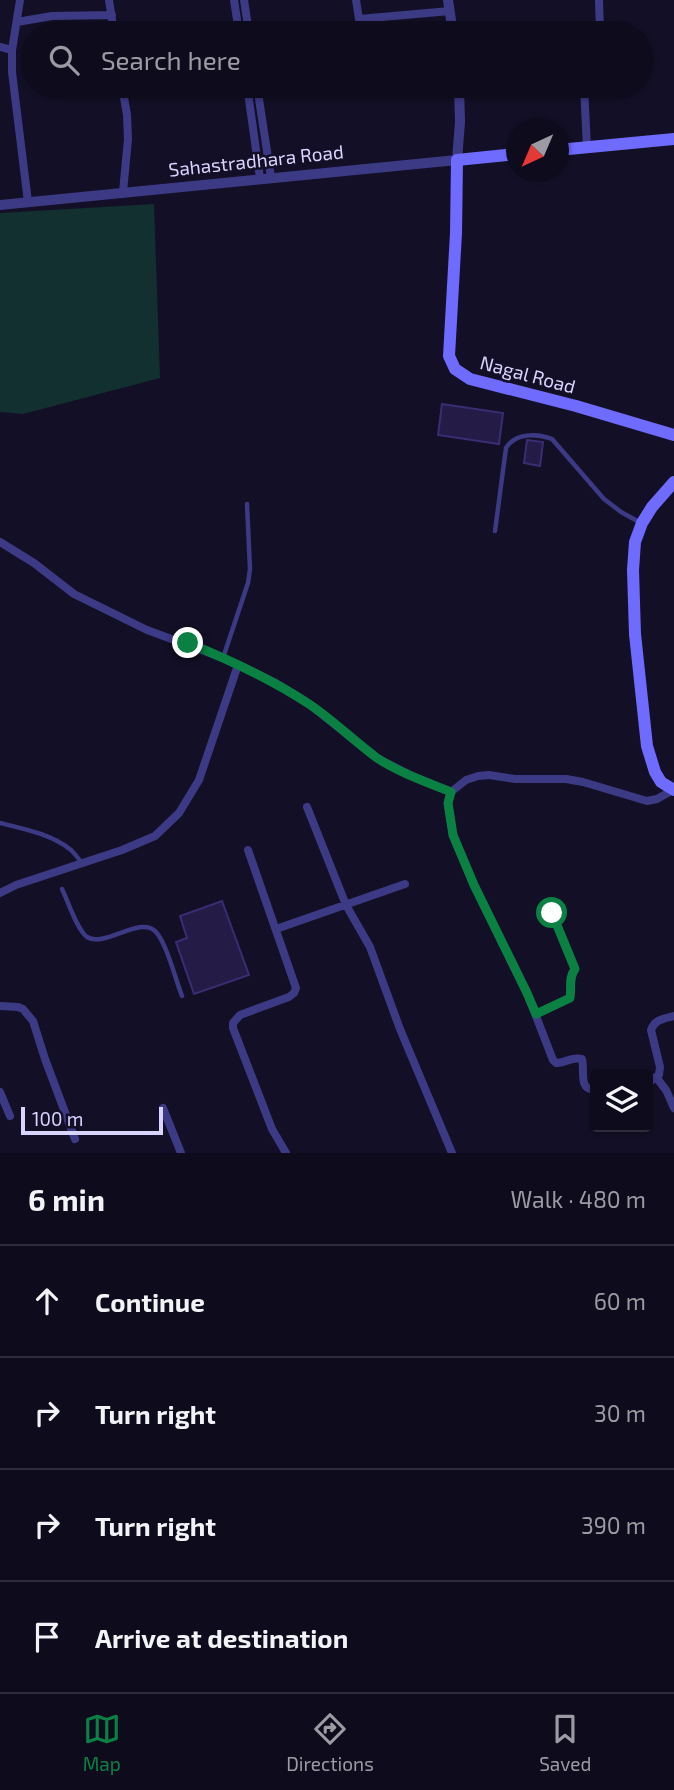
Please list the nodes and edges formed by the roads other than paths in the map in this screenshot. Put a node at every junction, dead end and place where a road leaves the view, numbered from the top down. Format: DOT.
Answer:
graph roads {
  1 [pos="20,0"];
  2 [pos="110,0"];
  3 [pos="234,0"];
  4 [pos="244,0"];
  5 [pos="356,0"];
  6 [pos="448,0"];
  7 [pos="599,0"];
  8 [pos="450,12"];
  9 [pos="112,15"];
  10 [pos="359,19"];
  11 [pos="21,21"];
  12 [pos="23,21"];
  13 [pos="113,21"];
  14 [pos="237,21"];
  15 [pos="247,21"];
  16 [pos="451,21"];
  17 [pos="600,21"];
  18 [pos="17,22"];
  19 [pos="0,47"];
  20 [pos="12,50"];
  21 [pos="124,98"];
  22 [pos="249,98"];
  23 [pos="258,98"];
  24 [pos="459,98"];
  25 [pos="585,98"];
  26 [pos="674,139"];
  27 [pos="587,148"];
  28 [pos="569,149"];
  29 [pos="506,155"];
  30 [pos="457,160"];
  31 [pos="266,178"];
  32 [pos="124,192"];
  33 [pos="28,202"];
  34 [pos="0,205"];
  35 [pos="674,435"];
  36 [pos="674,482"];
  37 [pos="247,504"];
  38 [pos="642,523"];
  39 [pos="495,531"];
  40 [pos="0,541"];
  41 [pos="223,657"];
  42 [pos="238,665"];
  43 [pos="673,790"];
  44 [pos="451,792"];
  45 [pos="307,807"];
  46 [pos="0,823"];
  47 [pos="248,850"];
  48 [pos="83,864"];
  49 [pos="405,884"];
  50 [pos="62,889"];
  51 [pos="0,893"];
  52 [pos="346,905"];
  53 [pos="552,913"];
  54 [pos="276,929"];
  55 [pos="182,996"];
  56 [pos="0,1006"];
  57 [pos="536,1014"];
  58 [pos="674,1016"];
  59 [pos="656,1077"];
  60 [pos="653,1079"];
  61 [pos="590,1089"];
  62 [pos="0,1092"];
  63 [pos="163,1108"];
  64 [pos="674,1108"];
  65 [pos="10,1116"];
  66 [pos="75,1139"];
  67 [pos="181,1153"];
  68 [pos="286,1153"];
  69 [pos="452,1153"];
  1 -- 18 [label="street"];
  2 -- 9 [label="street"];
  3 -- 14 [label="street"];
  4 -- 15 [label="street"];
  5 -- 10 [label="street"];
  6 -- 8 [label="street"];
  7 -- 17 [label="street"];
  8 -- 10 [label="street"];
  8 -- 16 [label="street"];
  9 -- 12 [label="street"];
  9 -- 13 [label="street"];
  11 -- 18 [label="street"];
  18 -- 20 [label="street"];
  19 -- 20 [label="street"];
  20 -- 33 [label="street"];
  21 -- 32 [label="street"];
  22 -- 31 [label="street"];
  23 -- 31 [label="street"];
  24 -- 30 [label="street"];
  25 -- 27 [label="street"];
  26 -- 27 [label="main road"];
  27 -- 28 [label="main road"];
  29 -- 30 [label="main road, Sahastradhara Road"];
  30 -- 31 [label="street, Sahastradhara Road"];
  30 -- 35 [label="main road, Nagal Road"];
  31 -- 32 [label="street, Sahastradhara Road"];
  32 -- 33 [label="street, Sahastradhara Road"];
  33 -- 34 [label="street, Sahastradhara Road"];
  36 -- 38 [label="main road"];
  37 -- 41 [label="lane"];
  38 -- 39 [label="lane"];
  38 -- 43 [label="main road"];
  40 -- 41 [label="street"];
  41 -- 42 [label="street"];
  42 -- 44 [label="street"];
  42 -- 48 [label="street"];
  43 -- 44 [label="street"];
  44 -- 57 [label="street"];
  45 -- 52 [label="street"];
  46 -- 48 [label="lane"];
  47 -- 54 [label="street"];
  48 -- 51 [label="street"];
  49 -- 52 [label="street"];
  50 -- 55 [label="lane"];
  52 -- 54 [label="street"];
  52 -- 69 [label="street"];
  53 -- 57 [label="street"];
  54 -- 68 [label="street"];
  56 -- 66 [label="street"];
  57 -- 61 [label="street"];
  58 -- 59 [label="street"];
  59 -- 60 [label="street"];
  59 -- 64 [label="street"];
  62 -- 65 [label="street"];
  63 -- 67 [label="street"];
}
